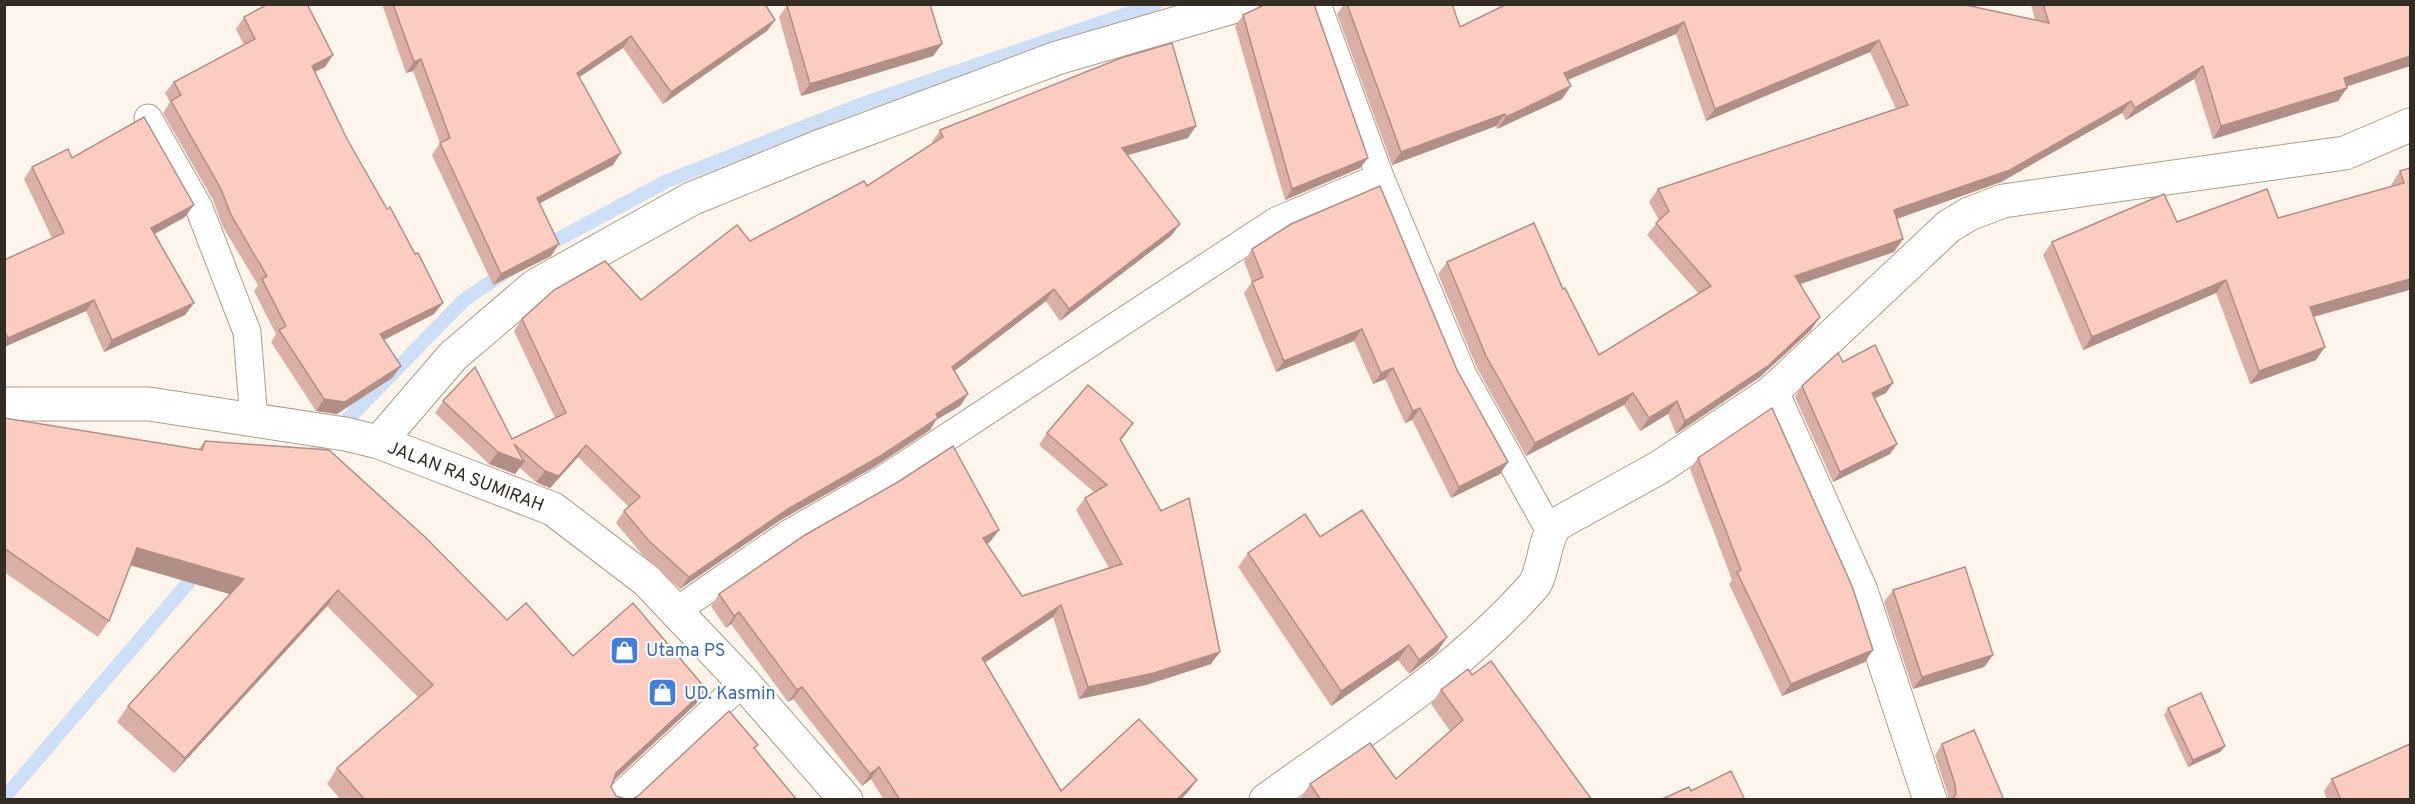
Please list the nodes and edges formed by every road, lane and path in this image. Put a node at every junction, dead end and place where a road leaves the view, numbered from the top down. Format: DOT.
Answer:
graph roads {
  1 [pos="1243,4"];
  2 [pos="1317,4"];
  3 [pos="148,118"];
  4 [pos="2410,125"];
  5 [pos="1380,177"];
  6 [pos="1772,392"];
  7 [pos="4,404"];
  8 [pos="254,421"];
  9 [pos="366,439"];
  10 [pos="1551,533"];
  11 [pos="676,611"];
  12 [pos="742,682"];
  13 [pos="616,800"];
  14 [pos="846,800"];
  15 [pos="1266,800"];
  16 [pos="1930,800"];
  1 -- 9 [label="street"];
  2 -- 5 [label="lane"];
  3 -- 8 [label="lane"];
  4 -- 6 [label="street"];
  5 -- 10 [label="lane"];
  5 -- 11 [label="lane"];
  6 -- 10 [label="street"];
  6 -- 16 [label="street"];
  7 -- 8 [label="street, JALAN RA SUMIRAH"];
  8 -- 9 [label="street, JALAN RA SUMIRAH"];
  9 -- 11 [label="street, JALAN RA SUMIRAH"];
  10 -- 15 [label="street"];
  11 -- 12 [label="street, JALAN RA SUMIRAH"];
  12 -- 13 [label="lane"];
  12 -- 14 [label="street, JALAN RA SUMIRAH"];
}
